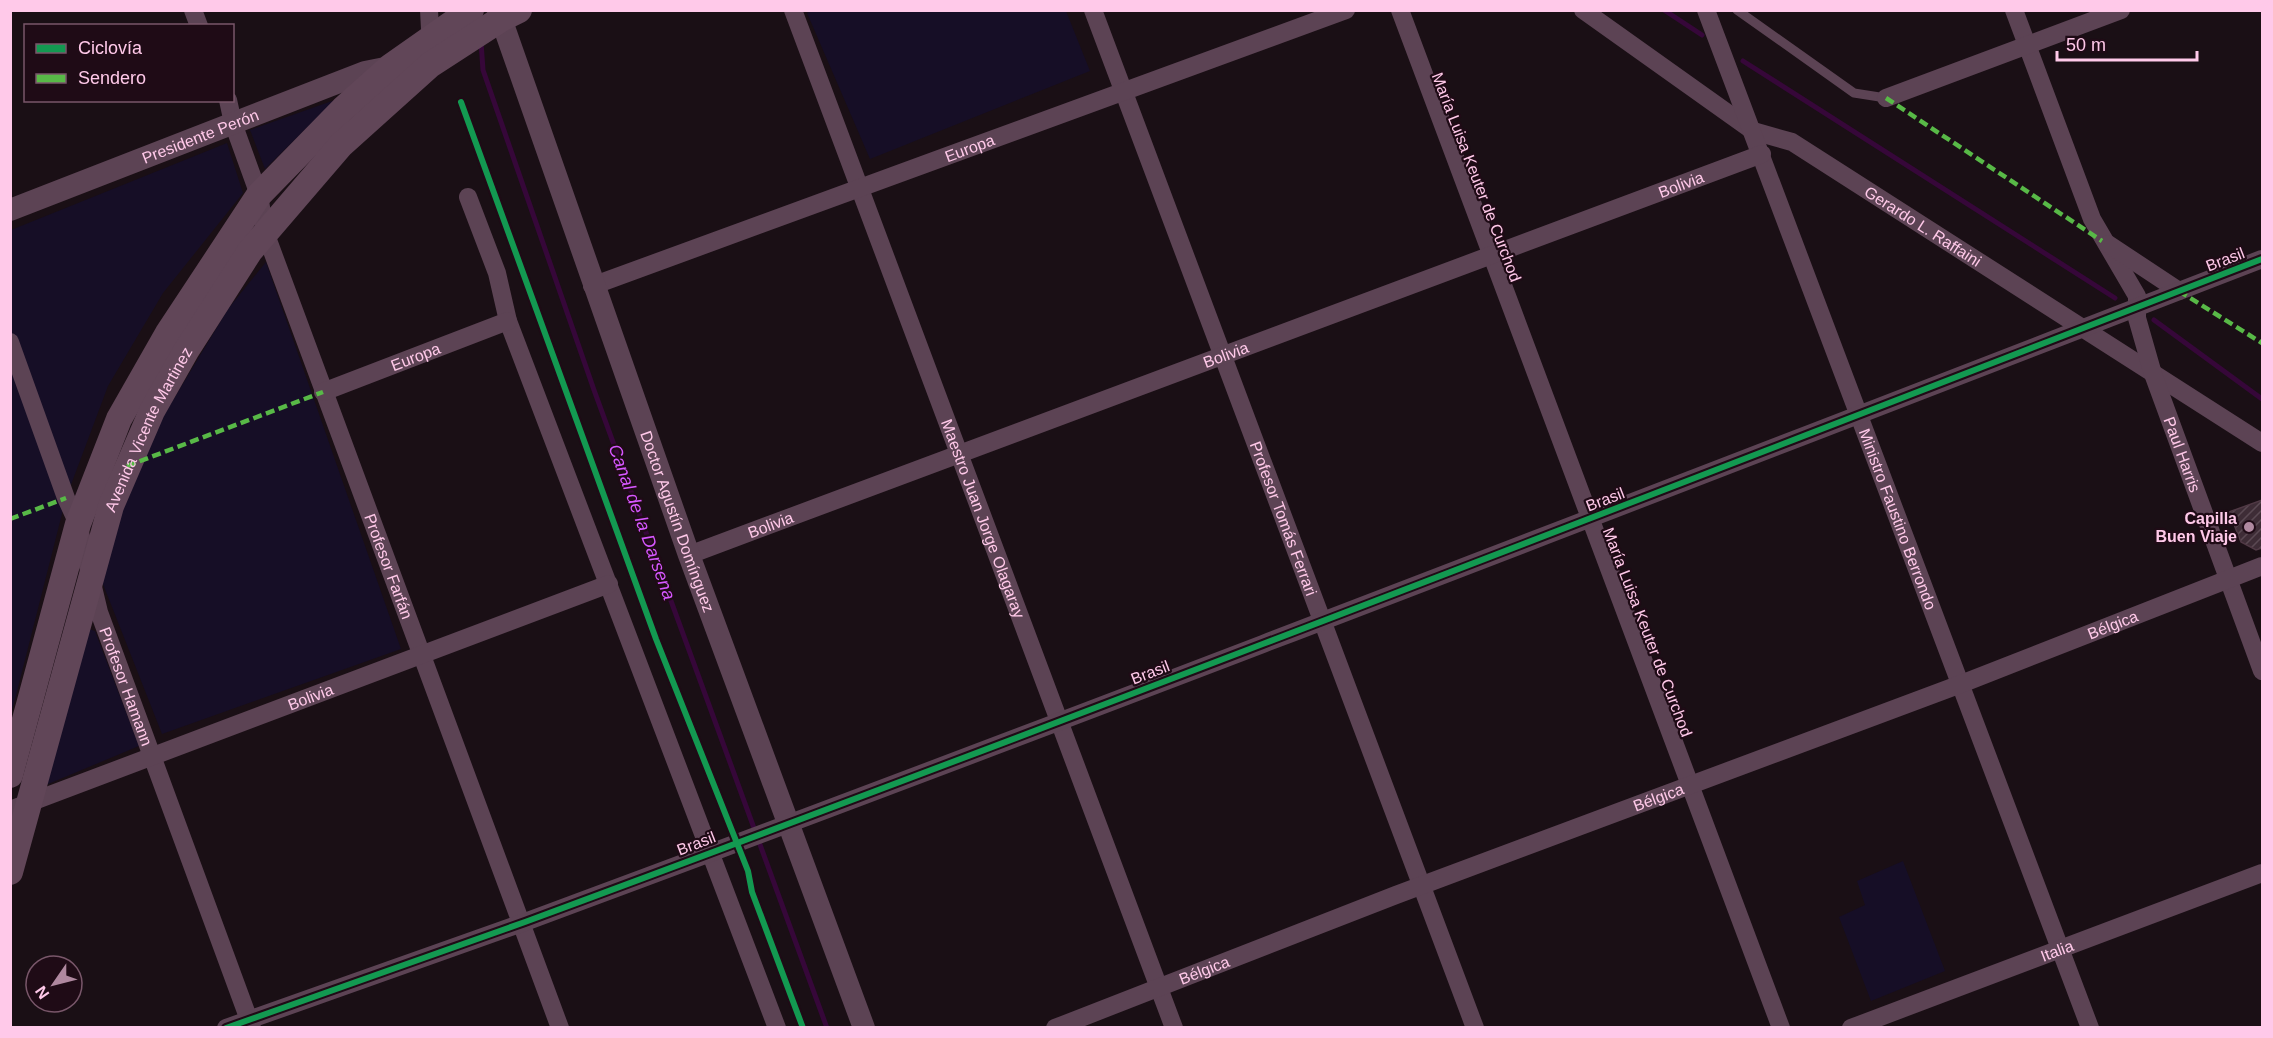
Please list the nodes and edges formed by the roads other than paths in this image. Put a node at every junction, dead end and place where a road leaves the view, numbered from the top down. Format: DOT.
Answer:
graph roads {
  1 [pos="429,10"];
  2 [pos="471,10"];
  3 [pos="793,10"];
  4 [pos="1093,10"];
  5 [pos="1346,10"];
  6 [pos="1400,10"];
  7 [pos="1583,10"];
  8 [pos="1706,10"];
  9 [pos="1737,10"];
  10 [pos="2014,10"];
  11 [pos="2121,10"];
  12 [pos="506,13"];
  13 [pos="431,37"];
  14 [pos="2026,45"];
  15 [pos="430,65"];
  16 [pos="390,67"];
  17 [pos="1123,90"];
  18 [pos="1886,98"];
  19 [pos="228,102"];
  20 [pos="233,123"];
  21 [pos="1753,131"];
  22 [pos="1762,153"];
  23 [pos="860,191"];
  24 [pos="259,195"];
  25 [pos="468,197"];
  26 [pos="10,210"];
  27 [pos="265,232"];
  28 [pos="2102,241"];
  29 [pos="1492,254"];
  30 [pos="2262,260"];
  31 [pos="592,286"];
  32 [pos="2179,291"];
  33 [pos="2137,307"];
  34 [pos="508,321"];
  35 [pos="2080,328"];
  36 [pos="10,342"];
  37 [pos="1222,354"];
  38 [pos="2153,374"];
  39 [pos="323,392"];
  40 [pos="1861,417"];
  41 [pos="2262,443"];
  42 [pos="958,452"];
  43 [pos="1591,519"];
  44 [pos="78,524"];
  45 [pos="689,555"];
  46 [pos="2262,566"];
  47 [pos="90,578"];
  48 [pos="2228,578"];
  49 [pos="609,584"];
  50 [pos="1322,620"];
  51 [pos="421,655"];
  52 [pos="2262,671"];
  53 [pos="1961,684"];
  54 [pos="1060,722"];
  55 [pos="154,757"];
  56 [pos="10,775"];
  57 [pos="1690,785"];
  58 [pos="19,807"];
  59 [pos="787,822"];
  60 [pos="710,852"];
  61 [pos="10,872"];
  62 [pos="2262,873"];
  63 [pos="1422,887"];
  64 [pos="521,923"];
  65 [pos="2061,949"];
  66 [pos="1160,988"];
  67 [pos="251,1023"];
  68 [pos="226,1028"];
  69 [pos="560,1028"];
  70 [pos="777,1028"];
  71 [pos="864,1028"];
  72 [pos="1055,1028"];
  73 [pos="1174,1028"];
  74 [pos="1475,1028"];
  75 [pos="1782,1028"];
  76 [pos="1851,1028"];
  77 [pos="2090,1028"];
  1 -- 13 [label="street"];
  2 -- 13 [label="main road, Avenida Vicente Martinez"];
  3 -- 23 [label="street, Maestro Juan Jorge Olagaray"];
  4 -- 17 [label="street, Profesor Tomás Ferrari"];
  5 -- 17 [label="street, Europa"];
  6 -- 29 [label="street, María Luisa Keuter de Curchod"];
  7 -- 21 [label="street, Gerardo L. Raffaini"];
  8 -- 21 [label="street, Ministro Faustino Berrondo"];
  9 -- 18 [label="lane"];
  10 -- 14 [label="street"];
  11 -- 14 [label="street"];
  12 -- 15 [label="main road, Avenida Vicente Martinez"];
  12 -- 31 [label="street, Doctor Agustín Domínguez"];
  13 -- 15 [label="street"];
  13 -- 16 [label="main road, Avenida Vicente Martinez"];
  14 -- 18 [label="street"];
  14 -- 28 [label="street, Paul Harris"];
  15 -- 16 [label="main road"];
  15 -- 27 [label="main road, Avenida Vicente Martinez"];
  16 -- 20 [label="street, Presidente Perón"];
  16 -- 24 [label="main road, Avenida Vicente Martinez"];
  17 -- 23 [label="street, Europa"];
  17 -- 37 [label="street, Profesor Tomás Ferrari"];
  19 -- 20 [label="street, Profesor Farfán"];
  20 -- 24 [label="street, Profesor Farfán"];
  20 -- 26 [label="street, Presidente Perón"];
  21 -- 22 [label="street, Ministro Faustino Berrondo"];
  21 -- 35 [label="street, Gerardo L. Raffaini"];
  22 -- 29 [label="street, Bolivia"];
  22 -- 40 [label="street, Ministro Faustino Berrondo"];
  23 -- 31 [label="street, Europa"];
  23 -- 42 [label="street, Maestro Juan Jorge Olagaray"];
  24 -- 27 [label="street, Profesor Farfán"];
  24 -- 44 [label="main road, Avenida Vicente Martinez"];
  25 -- 34 [label="street"];
  27 -- 39 [label="street, Profesor Farfán"];
  27 -- 47 [label="main road, Avenida Vicente Martinez"];
  28 -- 32 [label="street"];
  28 -- 33 [label="street, Paul Harris"];
  29 -- 37 [label="street, Bolivia"];
  29 -- 43 [label="street, María Luisa Keuter de Curchod"];
  30 -- 32 [label="street, Brasil"];
  31 -- 45 [label="street, Doctor Agustín Domínguez"];
  32 -- 33 [label="street, Brasil"];
  33 -- 35 [label="street, Brasil"];
  33 -- 38 [label="street, Paul Harris"];
  34 -- 39 [label="street, Europa"];
  34 -- 49 [label="street"];
  35 -- 38 [label="street, Gerardo L. Raffaini"];
  35 -- 40 [label="street, Brasil"];
  36 -- 44 [label="street, Profesor Hamann"];
  37 -- 42 [label="street, Bolivia"];
  37 -- 50 [label="street, Profesor Tomás Ferrari"];
  38 -- 41 [label="street, Gerardo L. Raffaini"];
  38 -- 48 [label="street, Paul Harris"];
  39 -- 51 [label="street, Profesor Farfán"];
  40 -- 43 [label="street, Brasil"];
  40 -- 53 [label="street, Ministro Faustino Berrondo"];
  42 -- 45 [label="street, Bolivia"];
  42 -- 54 [label="street, Maestro Juan Jorge Olagaray"];
  43 -- 50 [label="street, Brasil"];
  43 -- 57 [label="street, María Luisa Keuter de Curchod"];
  44 -- 47 [label="street, Profesor Hamann"];
  44 -- 56 [label="main road, Avenida Vicente Martinez"];
  45 -- 59 [label="street, Doctor Agustín Domínguez"];
  46 -- 48 [label="street, Bélgica"];
  47 -- 55 [label="street, Profesor Hamann"];
  47 -- 58 [label="main road, Avenida Vicente Martinez"];
  48 -- 52 [label="street, Paul Harris"];
  48 -- 53 [label="street, Bélgica"];
  49 -- 51 [label="street, Bolivia"];
  49 -- 60 [label="street"];
  50 -- 54 [label="street, Brasil"];
  50 -- 63 [label="street, Profesor Tomás Ferrari"];
  51 -- 55 [label="street, Bolivia"];
  51 -- 64 [label="street, Profesor Farfán"];
  53 -- 57 [label="street, Bélgica"];
  53 -- 65 [label="street, Ministro Faustino Berrondo"];
  54 -- 59 [label="street, Brasil"];
  54 -- 66 [label="street, Maestro Juan Jorge Olagaray"];
  55 -- 58 [label="street, Bolivia"];
  55 -- 67 [label="street, Profesor Hamann"];
  57 -- 63 [label="street, Bélgica"];
  57 -- 75 [label="street, María Luisa Keuter de Curchod"];
  58 -- 61 [label="main road, Avenida Vicente Martinez"];
  59 -- 60 [label="street, Brasil"];
  59 -- 71 [label="street, Doctor Agustín Domínguez"];
  60 -- 64 [label="street, Brasil"];
  60 -- 70 [label="street"];
  62 -- 65 [label="street, Italia"];
  63 -- 66 [label="street, Bélgica"];
  63 -- 74 [label="street, Profesor Tomás Ferrari"];
  64 -- 67 [label="street, Brasil"];
  64 -- 69 [label="street, Profesor Farfán"];
  65 -- 76 [label="street, Italia"];
  65 -- 77 [label="street, Ministro Faustino Berrondo"];
  66 -- 72 [label="street, Bélgica"];
  66 -- 73 [label="street, Maestro Juan Jorge Olagaray"];
  67 -- 68 [label="street, Brasil"];
}
